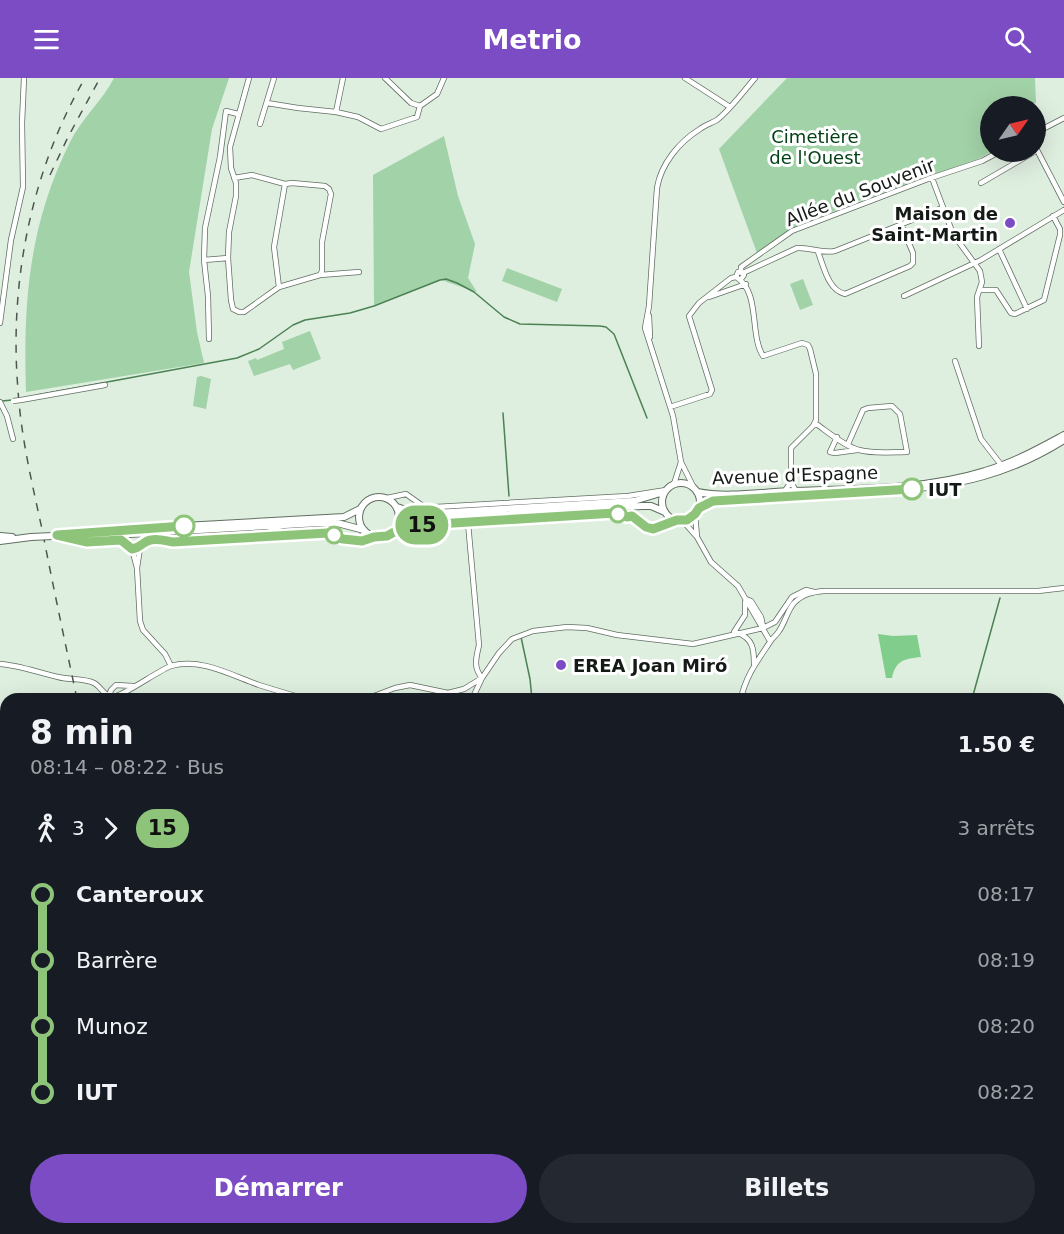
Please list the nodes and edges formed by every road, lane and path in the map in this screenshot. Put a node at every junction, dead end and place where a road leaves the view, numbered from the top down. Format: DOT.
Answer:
graph roads {
  1 [pos="24,78"];
  2 [pos="249,78"];
  3 [pos="274,78"];
  4 [pos="343,78"];
  5 [pos="385,78"];
  6 [pos="444,78"];
  7 [pos="685,78"];
  8 [pos="755,78"];
  9 [pos="267,103"];
  10 [pos="420,106"];
  11 [pos="730,106"];
  12 [pos="336,112"];
  13 [pos="238,114"];
  14 [pos="1064,118"];
  15 [pos="260,124"];
  16 [pos="1046,127"];
  17 [pos="980,162"];
  18 [pos="1017,162"];
  19 [pos="1042,162"];
  20 [pos="234,178"];
  21 [pos="932,178"];
  22 [pos="981,183"];
  23 [pos="285,184"];
  24 [pos="1064,202"];
  25 [pos="942,208"];
  26 [pos="1064,210"];
  27 [pos="1053,216"];
  28 [pos="901,224"];
  29 [pos="999,249"];
  30 [pos="818,252"];
  31 [pos="228,258"];
  32 [pos="204,260"];
  33 [pos="974,263"];
  34 [pos="359,272"];
  35 [pos="742,272"];
  36 [pos="320,275"];
  37 [pos="739,278"];
  38 [pos="746,284"];
  39 [pos="279,287"];
  40 [pos="980,290"];
  41 [pos="904,296"];
  42 [pos="706,298"];
  43 [pos="1027,309"];
  44 [pos="0,323"];
  45 [pos="209,339"];
  46 [pos="979,346"];
  47 [pos="955,361"];
  48 [pos="105,386"];
  49 [pos="1,403"];
  50 [pos="670,407"];
  51 [pos="815,423"];
  52 [pos="1064,435"];
  53 [pos="837,437"];
  54 [pos="13,439"];
  55 [pos="1064,440"];
  56 [pos="848,444"];
  57 [pos="857,450"];
  58 [pos="681,462"];
  59 [pos="1002,466"];
  60 [pos="791,482"];
  61 [pos="674,484"];
  62 [pos="695,490"];
  63 [pos="665,491"];
  64 [pos="796,491"];
  65 [pos="784,492"];
  66 [pos="387,498"];
  67 [pos="397,507"];
  68 [pos="360,509"];
  69 [pos="697,511"];
  70 [pos="665,513"];
  71 [pos="679,520"];
  72 [pos="468,523"];
  73 [pos="664,524"];
  74 [pos="252,528"];
  75 [pos="397,528"];
  76 [pos="365,531"];
  77 [pos="57,536"];
  78 [pos="289,536"];
  79 [pos="374,537"];
  80 [pos="696,537"];
  81 [pos="1,541"];
  82 [pos="351,541"];
  83 [pos="140,548"];
  84 [pos="132,549"];
  85 [pos="137,568"];
  86 [pos="1064,588"];
  87 [pos="814,592"];
  88 [pos="746,599"];
  89 [pos="763,628"];
  90 [pos="735,633"];
  91 [pos="770,641"];
  92 [pos="0,664"];
  93 [pos="171,666"];
  94 [pos="754,666"];
  95 [pos="482,678"];
  96 [pos="133,686"];
  97 [pos="106,693"];
  98 [pos="111,693"];
  99 [pos="122,693"];
  100 [pos="286,693"];
  101 [pos="382,693"];
  102 [pos="448,693"];
  103 [pos="475,693"];
  104 [pos="742,693"];
  1 -- 44 [label="street"];
  2 -- 13 [label="street"];
  3 -- 9 [label="street"];
  4 -- 12 [label="street"];
  5 -- 10 [label="street"];
  6 -- 10 [label="street"];
  7 -- 11 [label="street"];
  8 -- 11 [label="street"];
  9 -- 12 [label="street"];
  9 -- 15 [label="street"];
  10 -- 12 [label="street"];
  11 -- 50 [label="street"];
  13 -- 20 [label="street"];
  13 -- 32 [label="street"];
  14 -- 16 [label="street"];
  17 -- 21 [label="street, Allée du Souvenir"];
  18 -- 22 [label="street"];
  19 -- 24 [label="street"];
  20 -- 23 [label="street"];
  20 -- 31 [label="street"];
  21 -- 25 [label="street"];
  21 -- 35 [label="street, Allée du Souvenir"];
  23 -- 36 [label="street"];
  23 -- 39 [label="street"];
  25 -- 28 [label="street"];
  25 -- 33 [label="street"];
  26 -- 27 [label="street"];
  27 -- 29 [label="street"];
  27 -- 43 [label="street"];
  28 -- 30 [label="street"];
  28 -- 30 [label="street"];
  29 -- 33 [label="street"];
  29 -- 43 [label="street"];
  30 -- 35 [label="street"];
  31 -- 32 [label="street"];
  31 -- 39 [label="street"];
  32 -- 45 [label="street"];
  33 -- 40 [label="street"];
  33 -- 41 [label="street"];
  34 -- 36 [label="street"];
  35 -- 37 [label="street"];
  36 -- 39 [label="street"];
  37 -- 38 [label="street"];
  37 -- 42 [label="street"];
  38 -- 42 [label="street"];
  38 -- 51 [label="street"];
  40 -- 43 [label="street"];
  40 -- 46 [label="street"];
  42 -- 50 [label="street"];
  47 -- 59 [label="street"];
  48 -- 49 [label="street, bridge"];
  49 -- 54 [label="street"];
  50 -- 58 [label="street"];
  51 -- 53 [label="street"];
  51 -- 60 [label="street"];
  52 -- 59 [label="main road, Avenue d'Espagne"];
  53 -- 56 [label="street"];
  53 -- 57 [label="street"];
  55 -- 69 [label="main road, Avenue d'Espagne"];
  56 -- 57 [label="street"];
  56 -- 57 [label="street"];
  58 -- 61 [label="street"];
  58 -- 62 [label="street"];
  59 -- 64 [label="main road, Avenue d'Espagne"];
  60 -- 64 [label="street"];
  60 -- 65 [label="street"];
  61 -- 62 [label="main road"];
  61 -- 63 [label="main road"];
  62 -- 65 [label="main road, Avenue d'Espagne"];
  62 -- 69 [label="main road"];
  63 -- 66 [label="street"];
  63 -- 67 [label="main road"];
  63 -- 70 [label="main road"];
  64 -- 65 [label="main road, Avenue d'Espagne"];
  66 -- 67 [label="main road"];
  66 -- 68 [label="main road"];
  67 -- 75 [label="main road"];
  68 -- 76 [label="main road"];
  68 -- 77 [label="main road"];
  69 -- 71 [label="main road"];
  69 -- 80 [label="street"];
  70 -- 71 [label="main road"];
  70 -- 73 [label="street"];
  70 -- 75 [label="main road"];
  71 -- 73 [label="street"];
  71 -- 80 [label="street"];
  72 -- 73 [label="street"];
  72 -- 75 [label="street"];
  72 -- 95 [label="street"];
  74 -- 76 [label="main road"];
  74 -- 77 [label="main road"];
  74 -- 78 [label="street"];
  75 -- 79 [label="main road"];
  76 -- 79 [label="main road"];
  76 -- 82 [label="street"];
  77 -- 81 [label="main road, bridge"];
  77 -- 84 [label="street"];
  78 -- 82 [label="street"];
  78 -- 83 [label="street"];
  79 -- 82 [label="street"];
  80 -- 88 [label="street"];
  83 -- 84 [label="street"];
  83 -- 85 [label="street"];
  84 -- 85 [label="street"];
  85 -- 93 [label="street"];
  86 -- 87 [label="street"];
  87 -- 89 [label="street"];
  87 -- 91 [label="street"];
  88 -- 89 [label="street"];
  88 -- 90 [label="street"];
  89 -- 90 [label="street"];
  89 -- 91 [label="street"];
  90 -- 94 [label="street"];
  90 -- 95 [label="street"];
  91 -- 94 [label="street"];
  92 -- 97 [label="street"];
  93 -- 96 [label="street"];
  93 -- 100 [label="street"];
  94 -- 104 [label="street"];
  95 -- 102 [label="street"];
  95 -- 103 [label="street"];
  96 -- 98 [label="street"];
  96 -- 99 [label="street"];
  101 -- 102 [label="street"];
}
